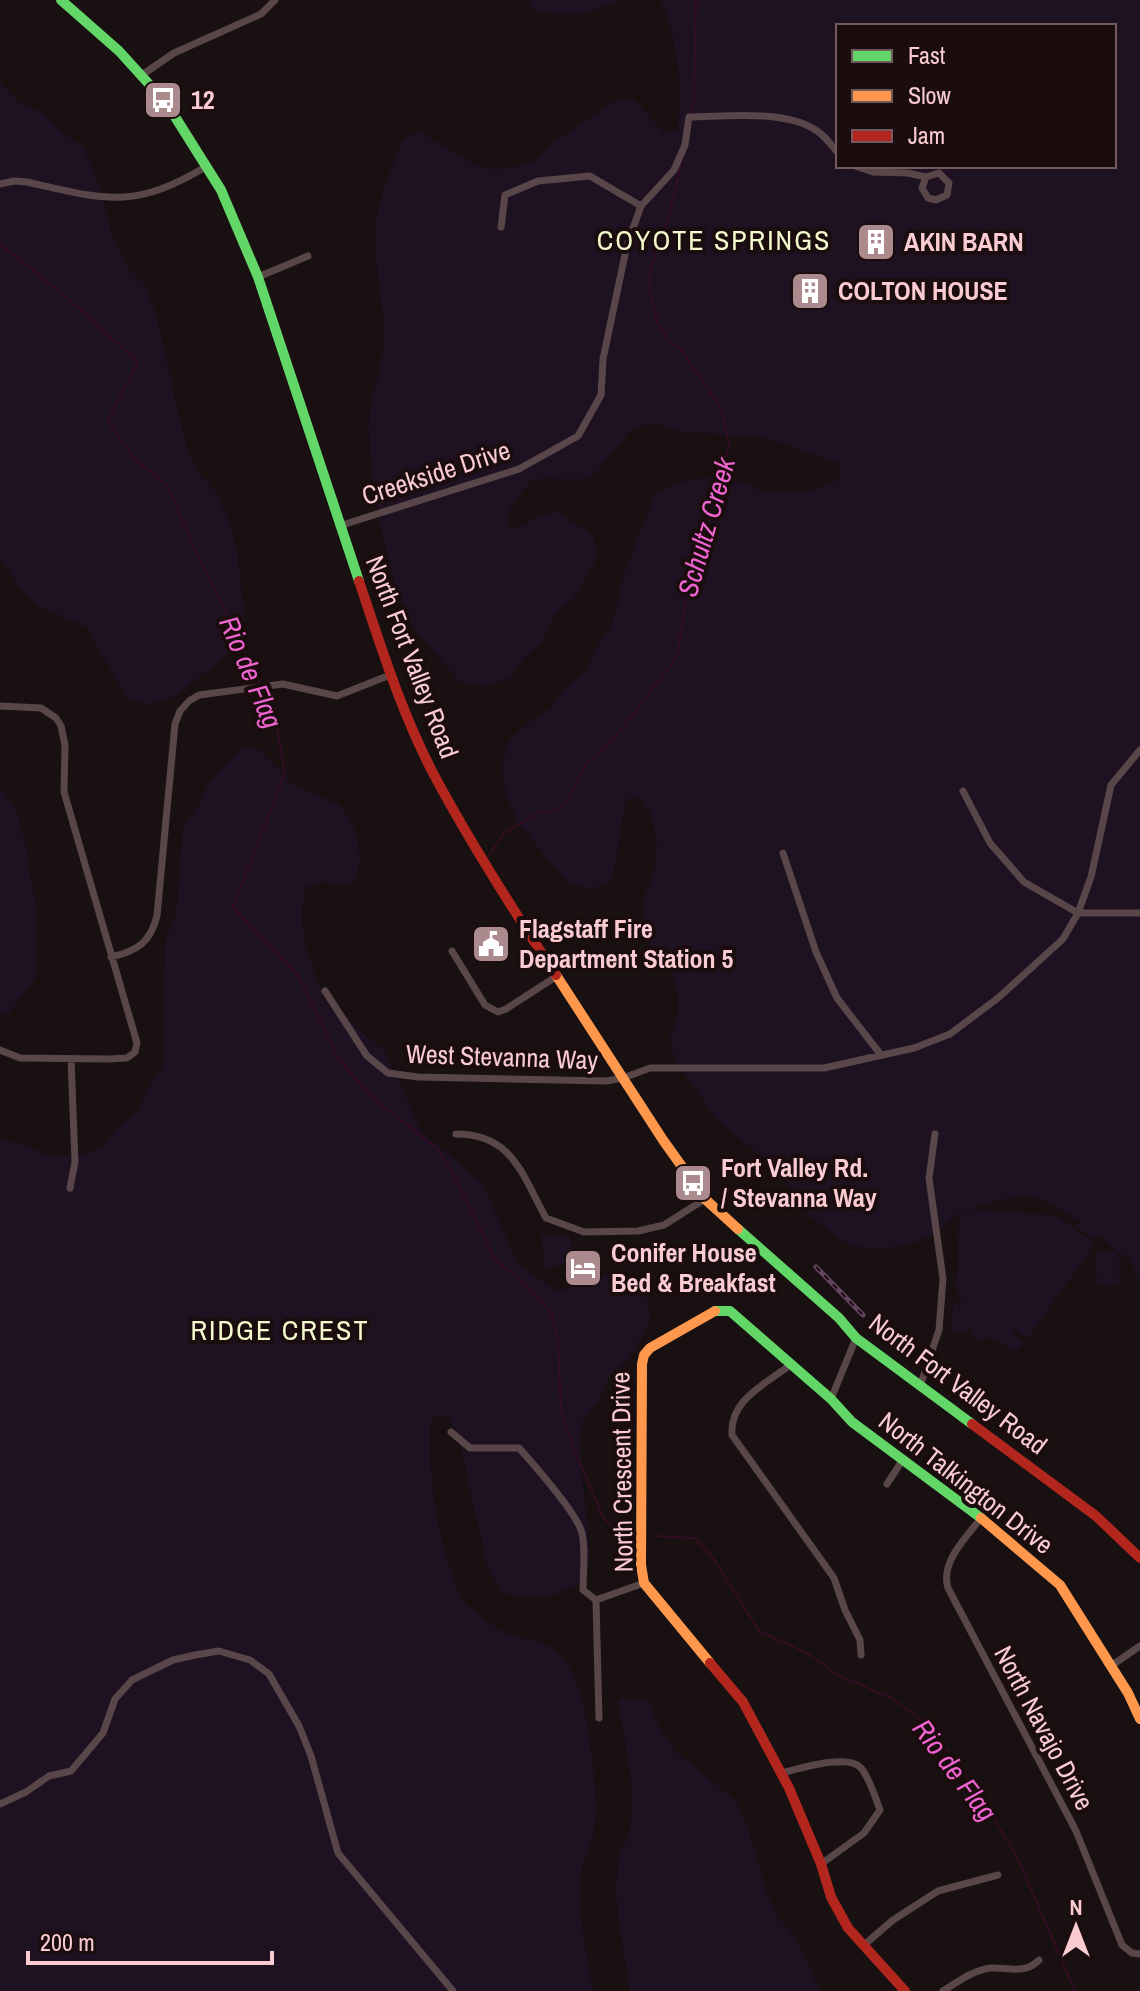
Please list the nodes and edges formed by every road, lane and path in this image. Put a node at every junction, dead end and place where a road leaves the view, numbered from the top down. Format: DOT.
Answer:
graph roads {
  1 [pos="61,0"];
  2 [pos="275,0"];
  3 [pos="142,75"];
  4 [pos="836,151"];
  5 [pos="207,166"];
  6 [pos="861,168"];
  7 [pos="926,177"];
  8 [pos="0,184"];
  9 [pos="641,206"];
  10 [pos="501,227"];
  11 [pos="308,256"];
  12 [pos="258,277"];
  13 [pos="339,526"];
  14 [pos="390,675"];
  15 [pos="0,706"];
  16 [pos="1140,750"];
  17 [pos="963,791"];
  18 [pos="783,853"];
  19 [pos="1078,913"];
  20 [pos="1140,913"];
  21 [pos="452,951"];
  22 [pos="111,957"];
  23 [pos="557,976"];
  24 [pos="325,991"];
  25 [pos="0,1050"];
  26 [pos="881,1055"];
  27 [pos="71,1059"];
  28 [pos="623,1078"];
  29 [pos="456,1134"];
  30 [pos="935,1134"];
  31 [pos="70,1188"];
  32 [pos="705,1199"];
  33 [pos="730,1311"];
  34 [pos="856,1338"];
  35 [pos="790,1365"];
  36 [pos="920,1386"];
  37 [pos="831,1399"];
  38 [pos="451,1432"];
  39 [pos="902,1461"];
  40 [pos="887,1484"];
  41 [pos="981,1518"];
  42 [pos="1140,1558"];
  43 [pos="644,1583"];
  44 [pos="596,1600"];
  45 [pos="1140,1646"];
  46 [pos="861,1655"];
  47 [pos="1111,1666"];
  48 [pos="599,1718"];
  49 [pos="1140,1719"];
  50 [pos="781,1773"];
  51 [pos="0,1804"];
  52 [pos="821,1864"];
  53 [pos="998,1875"];
  54 [pos="864,1945"];
  55 [pos="1140,1954"];
  56 [pos="1039,1960"];
  57 [pos="453,1991"];
  58 [pos="905,1991"];
  59 [pos="943,1991"];
  1 -- 3 [label="main road, North Fort Valley Road"];
  2 -- 3 [label="street"];
  3 -- 5 [label="main road, North Fort Valley Road"];
  4 -- 9 [label="street, Creekside Drive"];
  5 -- 8 [label="street"];
  5 -- 12 [label="main road, North Fort Valley Road"];
  6 -- 7 [label="street"];
  9 -- 10 [label="street"];
  9 -- 13 [label="street, Creekside Drive"];
  11 -- 12 [label="street"];
  12 -- 13 [label="main road, North Fort Valley Road"];
  13 -- 14 [label="main road, North Fort Valley Road"];
  14 -- 22 [label="street"];
  14 -- 23 [label="main road, North Fort Valley Road"];
  15 -- 22 [label="street"];
  16 -- 19 [label="street, West Stevanna Way"];
  17 -- 19 [label="street"];
  18 -- 26 [label="street"];
  19 -- 20 [label="street"];
  19 -- 26 [label="street, West Stevanna Way"];
  21 -- 23 [label="street"];
  22 -- 27 [label="street"];
  23 -- 28 [label="main road, North Fort Valley Road"];
  24 -- 28 [label="street, West Stevanna Way"];
  25 -- 27 [label="street"];
  26 -- 28 [label="street, West Stevanna Way"];
  27 -- 31 [label="street"];
  28 -- 32 [label="main road, North Fort Valley Road"];
  29 -- 32 [label="street"];
  30 -- 36 [label="street"];
  32 -- 34 [label="main road, North Fort Valley Road"];
  33 -- 35 [label="main road, North Talkington Drive"];
  33 -- 43 [label="main road, North Crescent Drive"];
  34 -- 36 [label="main road, North Fort Valley Road"];
  34 -- 37 [label="street"];
  35 -- 37 [label="main road, North Talkington Drive"];
  35 -- 46 [label="street"];
  36 -- 42 [label="main road, North Fort Valley Road"];
  37 -- 39 [label="main road, North Talkington Drive"];
  38 -- 44 [label="street"];
  39 -- 40 [label="street"];
  39 -- 41 [label="main road, North Talkington Drive"];
  41 -- 47 [label="main road, North Talkington Drive"];
  41 -- 55 [label="street, North Navajo Drive"];
  43 -- 44 [label="street"];
  43 -- 50 [label="main road, North Crescent Drive"];
  44 -- 48 [label="street"];
  45 -- 47 [label="street"];
  47 -- 49 [label="main road, North Talkington Drive"];
  50 -- 52 [label="main road, North Crescent Drive"];
  50 -- 52 [label="street"];
  51 -- 57 [label="street"];
  52 -- 54 [label="main road, North Crescent Drive"];
  53 -- 54 [label="street"];
  54 -- 58 [label="main road, North Crescent Drive"];
  56 -- 59 [label="street"];
}
